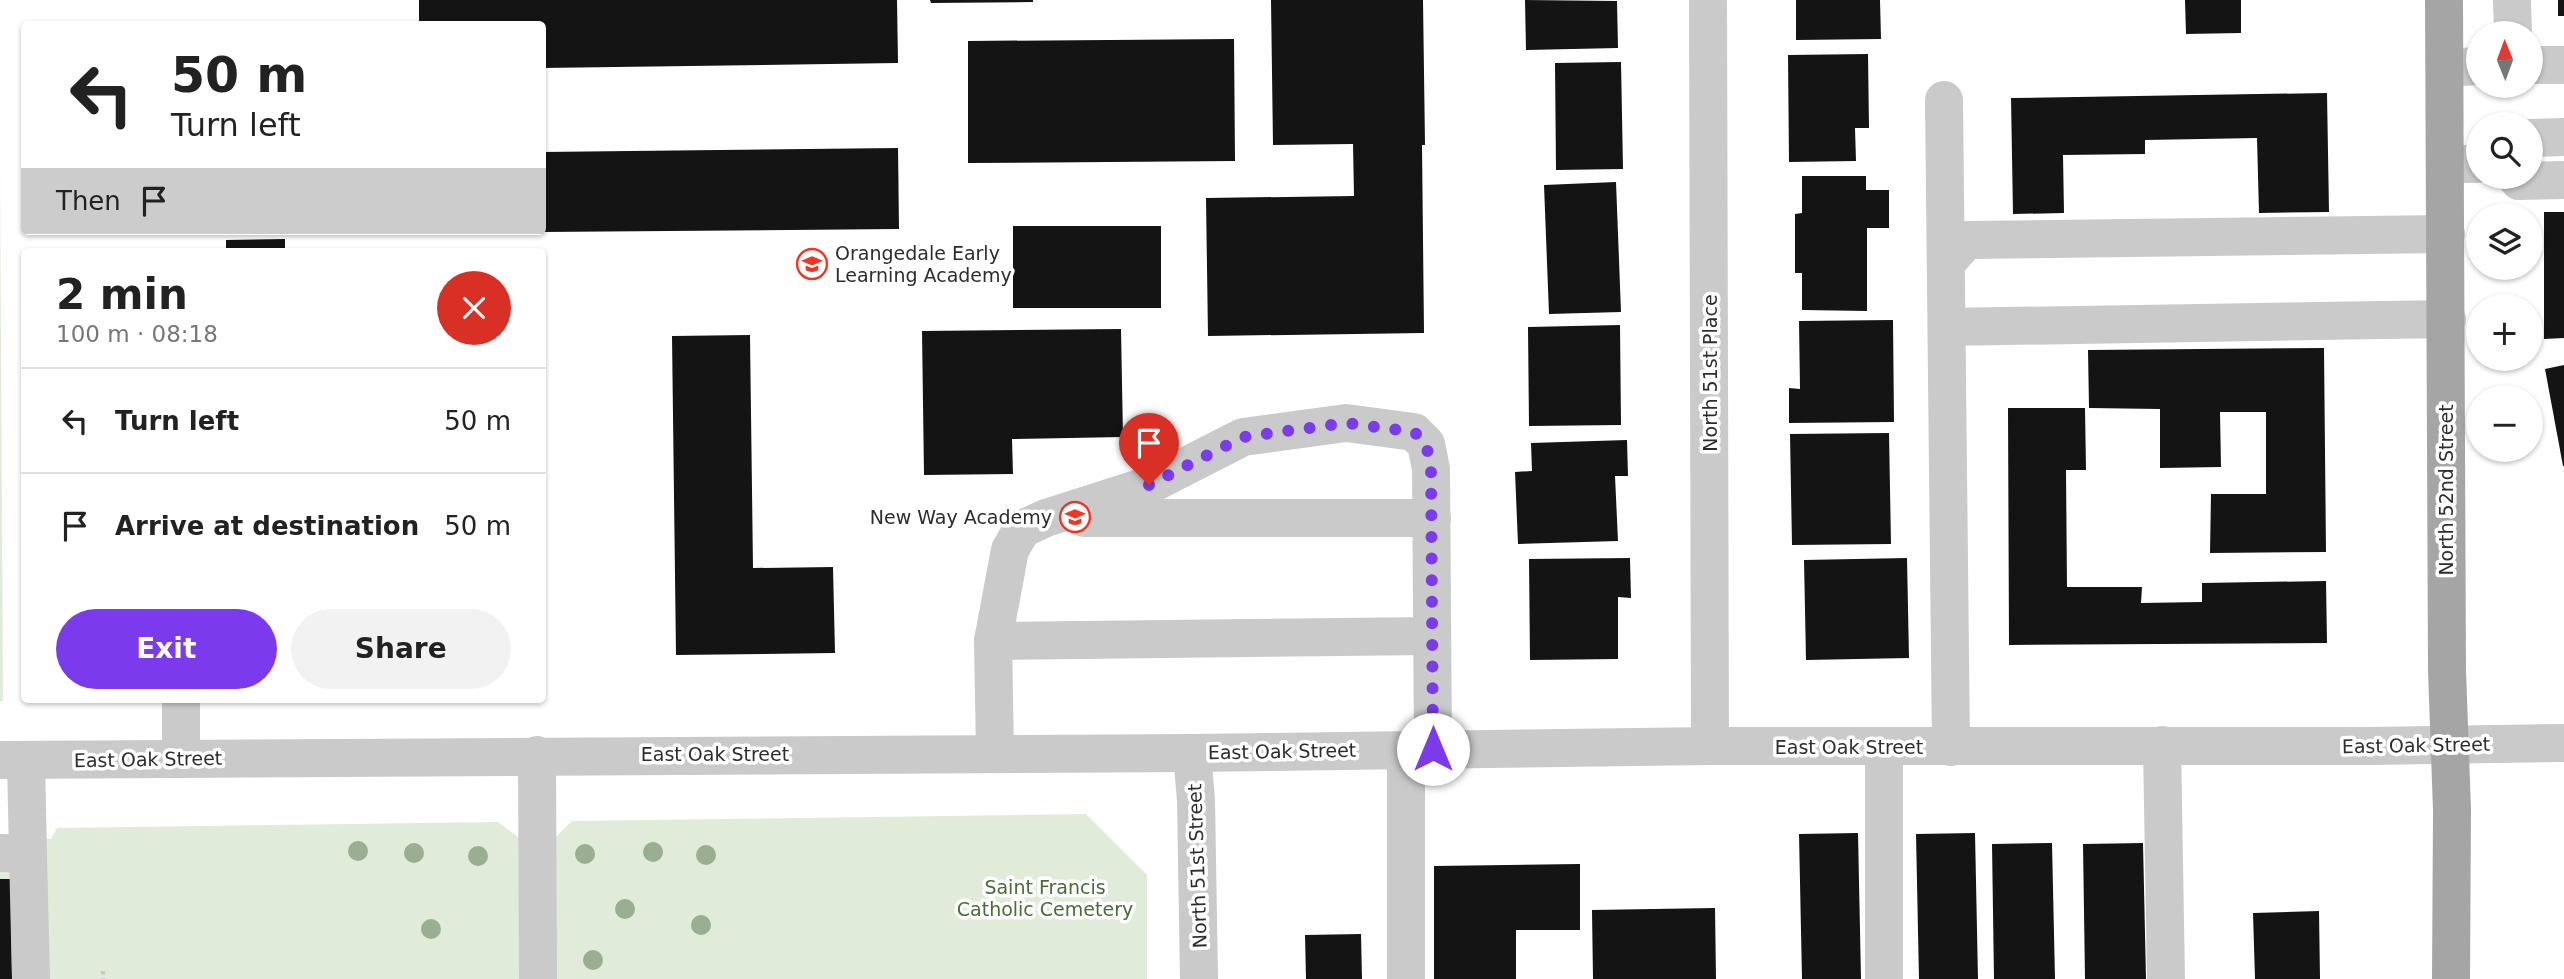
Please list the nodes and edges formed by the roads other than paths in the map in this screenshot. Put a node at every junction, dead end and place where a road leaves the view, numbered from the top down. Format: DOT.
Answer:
graph roads {
  1 [pos="1708,0"];
  2 [pos="2444,0"];
  3 [pos="2512,0"];
  4 [pos="2513,21"];
  5 [pos="2543,65"];
  6 [pos="2564,65"];
  7 [pos="2461,67"];
  8 [pos="1944,100"];
  9 [pos="2564,137"];
  10 [pos="2543,138"];
  11 [pos="2462,164"];
  12 [pos="2543,180"];
  13 [pos="2564,180"];
  14 [pos="2446,234"];
  15 [pos="1946,263"];
  16 [pos="2447,319"];
  17 [pos="1947,327"];
  18 [pos="1046,517"];
  19 [pos="1432,517"];
  20 [pos="1432,636"];
  21 [pos="993,641"];
  22 [pos="181,703"];
  23 [pos="2564,743"];
  24 [pos="2450,744"];
  25 [pos="2162,745"];
  26 [pos="1710,746"];
  27 [pos="1884,747"];
  28 [pos="1951,747"];
  29 [pos="1420,749"];
  30 [pos="995,753"];
  31 [pos="1192,753"];
  32 [pos="537,755"];
  33 [pos="181,759"];
  34 [pos="13,760"];
  35 [pos="14,854"];
  36 [pos="31,979"];
  37 [pos="538,979"];
  38 [pos="1199,979"];
  39 [pos="1406,979"];
  40 [pos="1884,979"];
  41 [pos="2166,979"];
  42 [pos="2451,979"];
  1 -- 26 [label="street, North 51st Place"];
  2 -- 7 [label="main road, North 52nd Street"];
  3 -- 4 [label="street"];
  5 -- 6 [label="street"];
  7 -- 11 [label="main road, North 52nd Street"];
  8 -- 15 [label="street"];
  9 -- 10 [label="street"];
  11 -- 14 [label="main road, North 52nd Street"];
  12 -- 13 [label="street"];
  14 -- 15 [label="street"];
  14 -- 16 [label="main road, North 52nd Street"];
  15 -- 17 [label="street"];
  16 -- 17 [label="street"];
  16 -- 24 [label="main road, North 52nd Street"];
  17 -- 28 [label="street"];
  18 -- 19 [label="street"];
  18 -- 19 [label="street"];
  18 -- 21 [label="street"];
  19 -- 20 [label="street"];
  20 -- 21 [label="street"];
  20 -- 29 [label="street"];
  21 -- 30 [label="street"];
  22 -- 33 [label="street"];
  23 -- 24 [label="street, East Oak Street"];
  24 -- 25 [label="street, East Oak Street"];
  24 -- 42 [label="main road, North 52nd Street"];
  25 -- 28 [label="street, East Oak Street"];
  25 -- 41 [label="street"];
  26 -- 27 [label="street, East Oak Street"];
  26 -- 29 [label="street, East Oak Street"];
  27 -- 28 [label="street, East Oak Street"];
  27 -- 40 [label="street"];
  29 -- 31 [label="street, East Oak Street"];
  29 -- 39 [label="street"];
  30 -- 31 [label="street, East Oak Street"];
  30 -- 32 [label="street, East Oak Street"];
  31 -- 38 [label="street, North 51st Street"];
  32 -- 33 [label="street, East Oak Street"];
  32 -- 37 [label="street"];
  33 -- 34 [label="street, East Oak Street"];
  34 -- 35 [label="street"];
  35 -- 36 [label="street"];
}
